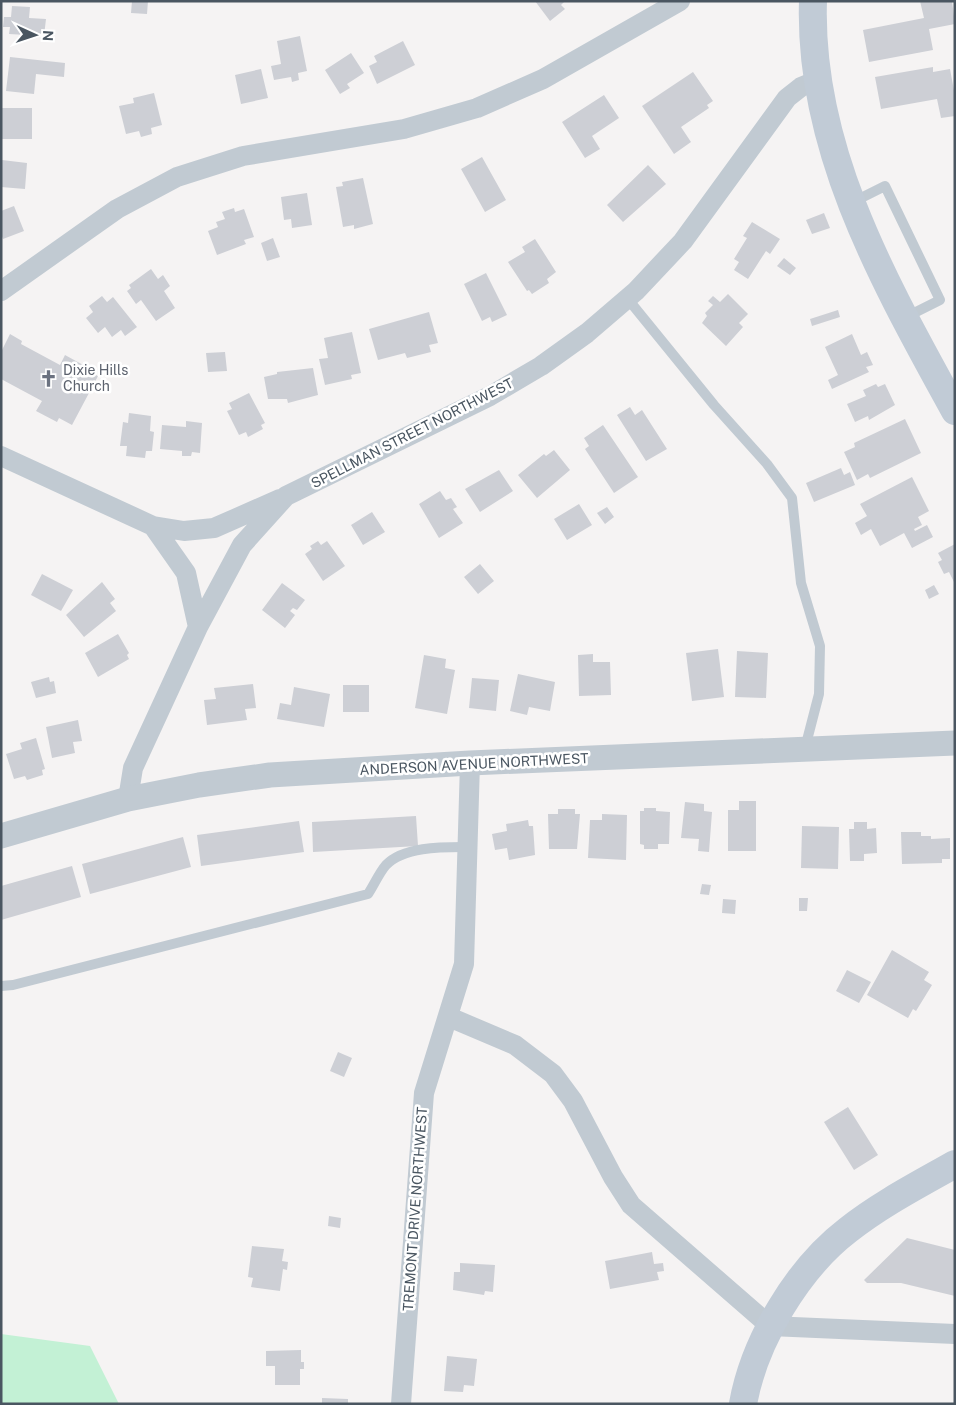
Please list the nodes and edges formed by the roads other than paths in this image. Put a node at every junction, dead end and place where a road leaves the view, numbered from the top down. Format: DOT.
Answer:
graph roads {
  1 [pos="680,1"];
  2 [pos="813,1"];
  3 [pos="818,80"];
  4 [pos="852,202"];
  5 [pos="1,292"];
  6 [pos="627,298"];
  7 [pos="905,317"];
  8 [pos="955,411"];
  9 [pos="1,456"];
  10 [pos="286,496"];
  11 [pos="153,526"];
  12 [pos="198,627"];
  13 [pos="955,743"];
  14 [pos="804,749"];
  15 [pos="470,763"];
  16 [pos="128,800"];
  17 [pos="1,836"];
  18 [pos="468,847"];
  19 [pos="1,986"];
  20 [pos="449,1017"];
  21 [pos="955,1164"];
  22 [pos="770,1326"];
  23 [pos="955,1334"];
  24 [pos="401,1404"];
  25 [pos="743,1404"];
  1 -- 5 [label="street"];
  2 -- 3 [label="main road"];
  3 -- 4 [label="main road"];
  3 -- 6 [label="street, SPELLMAN STREET NORTHWEST"];
  4 -- 7 [label="main road"];
  4 -- 7 [label="lane"];
  6 -- 10 [label="street, SPELLMAN STREET NORTHWEST"];
  6 -- 14 [label="lane"];
  7 -- 8 [label="main road"];
  9 -- 11 [label="street"];
  10 -- 11 [label="street"];
  10 -- 12 [label="street, SPELLMAN STREET NORTHWEST"];
  11 -- 12 [label="street"];
  12 -- 16 [label="street, SPELLMAN STREET NORTHWEST"];
  13 -- 14 [label="street, ANDERSON AVENUE NORTHWEST"];
  14 -- 15 [label="street, ANDERSON AVENUE NORTHWEST"];
  15 -- 16 [label="street, ANDERSON AVENUE NORTHWEST"];
  15 -- 18 [label="street, TREMONT DRIVE NORTHWEST"];
  16 -- 17 [label="street, ANDERSON AVENUE NORTHWEST"];
  18 -- 19 [label="lane"];
  18 -- 20 [label="street, TREMONT DRIVE NORTHWEST"];
  20 -- 22 [label="street"];
  20 -- 24 [label="street, TREMONT DRIVE NORTHWEST"];
  21 -- 22 [label="main road"];
  22 -- 23 [label="street"];
  22 -- 25 [label="main road"];
}
